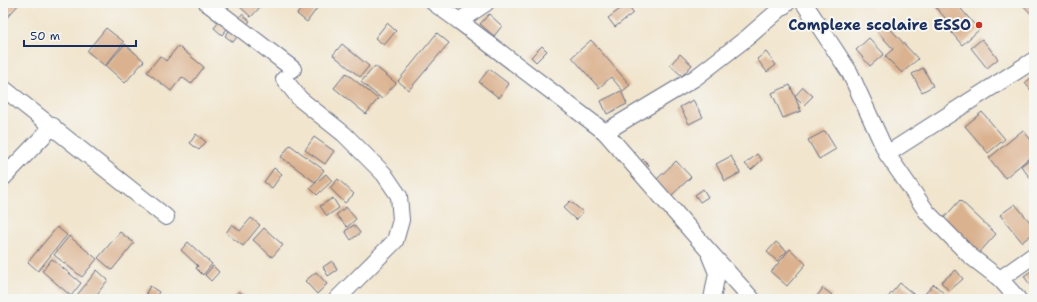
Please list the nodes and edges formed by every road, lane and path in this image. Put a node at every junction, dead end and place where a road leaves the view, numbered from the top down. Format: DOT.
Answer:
graph roads {
  1 [pos="207,3"];
  2 [pos="434,3"];
  3 [pos="486,3"];
  4 [pos="788,3"];
  5 [pos="804,3"];
  6 [pos="459,21"];
  7 [pos="1034,60"];
  8 [pos="3,88"];
  9 [pos="53,126"];
  10 [pos="605,132"];
  11 [pos="887,154"];
  12 [pos="3,178"];
  13 [pos="166,217"];
  14 [pos="707,249"];
  15 [pos="1034,255"];
  16 [pos="1000,279"];
  17 [pos="337,299"];
  18 [pos="712,299"];
  19 [pos="752,299"];
  20 [pos="1018,299"];
  1 -- 17 [label="street"];
  2 -- 6 [label="street"];
  3 -- 6 [label="street"];
  4 -- 10 [label="street"];
  5 -- 11 [label="street"];
  6 -- 10 [label="street"];
  7 -- 11 [label="street"];
  8 -- 9 [label="street"];
  9 -- 12 [label="street"];
  9 -- 13 [label="street"];
  10 -- 14 [label="street"];
  11 -- 16 [label="street"];
  14 -- 18 [label="street"];
  14 -- 19 [label="street"];
  15 -- 16 [label="street"];
  16 -- 20 [label="street"];
}
